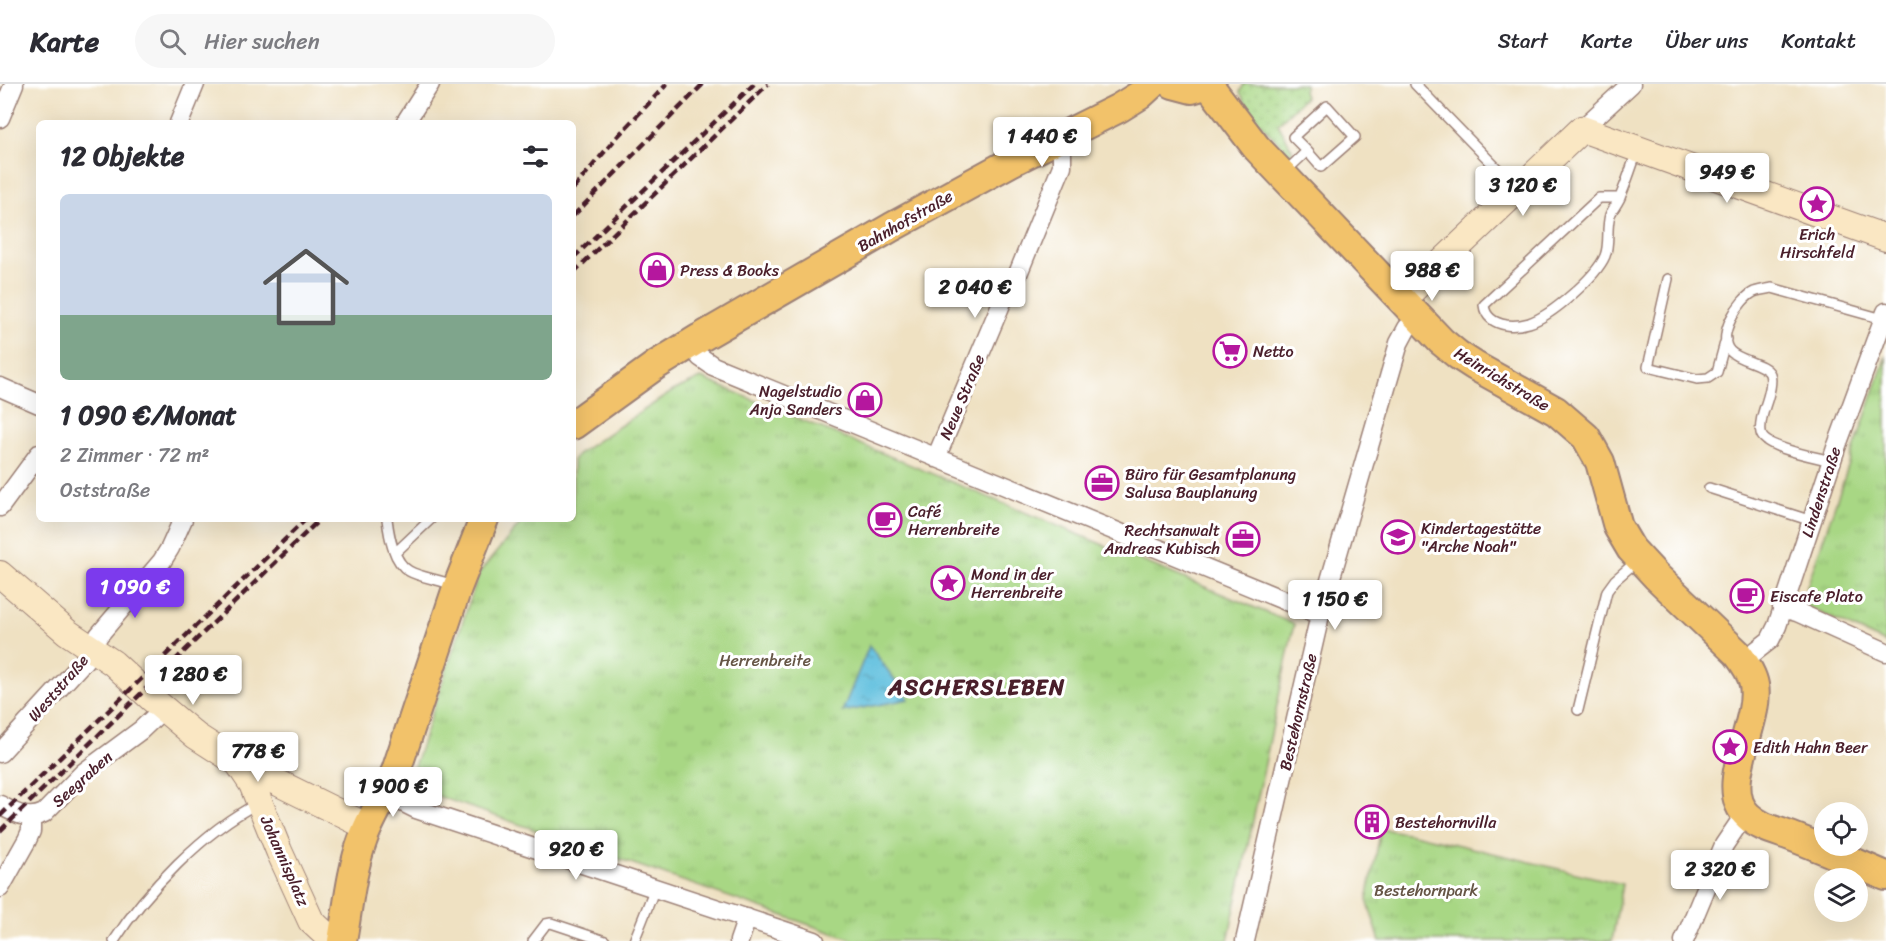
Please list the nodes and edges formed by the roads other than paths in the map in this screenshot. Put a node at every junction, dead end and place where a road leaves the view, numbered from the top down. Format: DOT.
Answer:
graph roads {
  1 [pos="14,84"];
  2 [pos="195,84"];
  3 [pos="430,84"];
  4 [pos="1152,84"];
  5 [pos="1173,84"];
  6 [pos="1208,84"];
  7 [pos="1415,84"];
  8 [pos="1631,84"];
  9 [pos="0,118"];
  10 [pos="180,120"];
  11 [pos="407,120"];
  12 [pos="1582,129"];
  13 [pos="1055,139"];
  14 [pos="1638,149"];
  15 [pos="1307,151"];
  16 [pos="1282,175"];
  17 [pos="1519,191"];
  18 [pos="1620,198"];
  19 [pos="1886,238"];
  20 [pos="1668,279"];
  21 [pos="1410,310"];
  22 [pos="1885,316"];
  23 [pos="1725,339"];
  24 [pos="691,343"];
  25 [pos="0,387"];
  26 [pos="36,403"];
  27 [pos="576,422"];
  28 [pos="36,458"];
  29 [pos="936,458"];
  30 [pos="1831,461"];
  31 [pos="1709,488"];
  32 [pos="0,507"];
  33 [pos="1812,521"];
  34 [pos="182,522"];
  35 [pos="388,522"];
  36 [pos="428,522"];
  37 [pos="483,522"];
  38 [pos="395,553"];
  39 [pos="1639,559"];
  40 [pos="0,574"];
  41 [pos="457,588"];
  42 [pos="1782,608"];
  43 [pos="1320,615"];
  44 [pos="91,649"];
  45 [pos="1886,652"];
  46 [pos="1743,661"];
  47 [pos="163,709"];
  48 [pos="1578,710"];
  49 [pos="0,753"];
  50 [pos="238,764"];
  51 [pos="296,792"];
  52 [pos="386,794"];
  53 [pos="0,805"];
  54 [pos="263,812"];
  55 [pos="1745,814"];
  56 [pos="31,817"];
  57 [pos="368,827"];
  58 [pos="1886,876"];
  59 [pos="0,888"];
  60 [pos="655,888"];
  61 [pos="747,918"];
  62 [pos="342,940"];
  63 [pos="114,941"];
  64 [pos="533,941"];
  65 [pos="605,941"];
  66 [pos="634,941"];
  67 [pos="739,941"];
  68 [pos="815,941"];
  69 [pos="1245,941"];
  70 [pos="1684,941"];
  1 -- 9 [label="street"];
  2 -- 10 [label="street"];
  3 -- 11 [label="street"];
  4 -- 13 [label="main road, Bahnhofstraße"];
  5 -- 6 [label="main road"];
  6 -- 16 [label="main road, Heinrichstraße"];
  7 -- 17 [label="lane"];
  8 -- 12 [label="street"];
  12 -- 14 [label="main road"];
  12 -- 17 [label="main road"];
  13 -- 24 [label="main road, Bahnhofstraße"];
  13 -- 29 [label="street, Neue Straße"];
  14 -- 18 [label="lane"];
  14 -- 19 [label="main road"];
  15 -- 15 [label="lane"];
  15 -- 16 [label="lane"];
  16 -- 21 [label="main road, Heinrichstraße"];
  17 -- 21 [label="main road"];
  18 -- 18 [label="lane"];
  20 -- 23 [label="lane"];
  21 -- 39 [label="main road, Heinrichstraße"];
  21 -- 43 [label="street, Bestehornstraße"];
  22 -- 23 [label="lane"];
  22 -- 30 [label="street, Lindenstraße"];
  23 -- 30 [label="lane"];
  24 -- 27 [label="main road"];
  24 -- 29 [label="street"];
  25 -- 26 [label="street"];
  28 -- 32 [label="street"];
  29 -- 43 [label="street"];
  30 -- 33 [label="street, Lindenstraße"];
  31 -- 33 [label="lane"];
  33 -- 42 [label="street, Lindenstraße"];
  34 -- 44 [label="street, Weststraße"];
  35 -- 38 [label="lane"];
  36 -- 38 [label="lane"];
  37 -- 41 [label="main road"];
  38 -- 41 [label="lane"];
  39 -- 46 [label="main road, Heinrichstraße"];
  39 -- 48 [label="lane"];
  40 -- 44 [label="main road"];
  41 -- 52 [label="main road"];
  42 -- 45 [label="street"];
  42 -- 46 [label="street, Lindenstraße"];
  43 -- 69 [label="street, Bestehornstraße"];
  44 -- 47 [label="main road"];
  44 -- 49 [label="street, Weststraße"];
  46 -- 55 [label="main road"];
  47 -- 50 [label="main road"];
  47 -- 56 [label="street, Seegraben"];
  50 -- 51 [label="main road"];
  50 -- 54 [label="main road, Johannisplatz"];
  51 -- 54 [label="main road"];
  51 -- 57 [label="main road"];
  52 -- 57 [label="main road, Johannisplatz"];
  52 -- 60 [label="street"];
  53 -- 56 [label="street"];
  54 -- 62 [label="main road, Johannisplatz"];
  54 -- 63 [label="lane"];
  55 -- 58 [label="main road"];
  55 -- 70 [label="street"];
  56 -- 59 [label="street"];
  57 -- 62 [label="main road, Johannisplatz"];
  60 -- 61 [label="street"];
  60 -- 66 [label="lane"];
  61 -- 67 [label="street"];
  61 -- 68 [label="street"];
  64 -- 65 [label="lane"];
}
